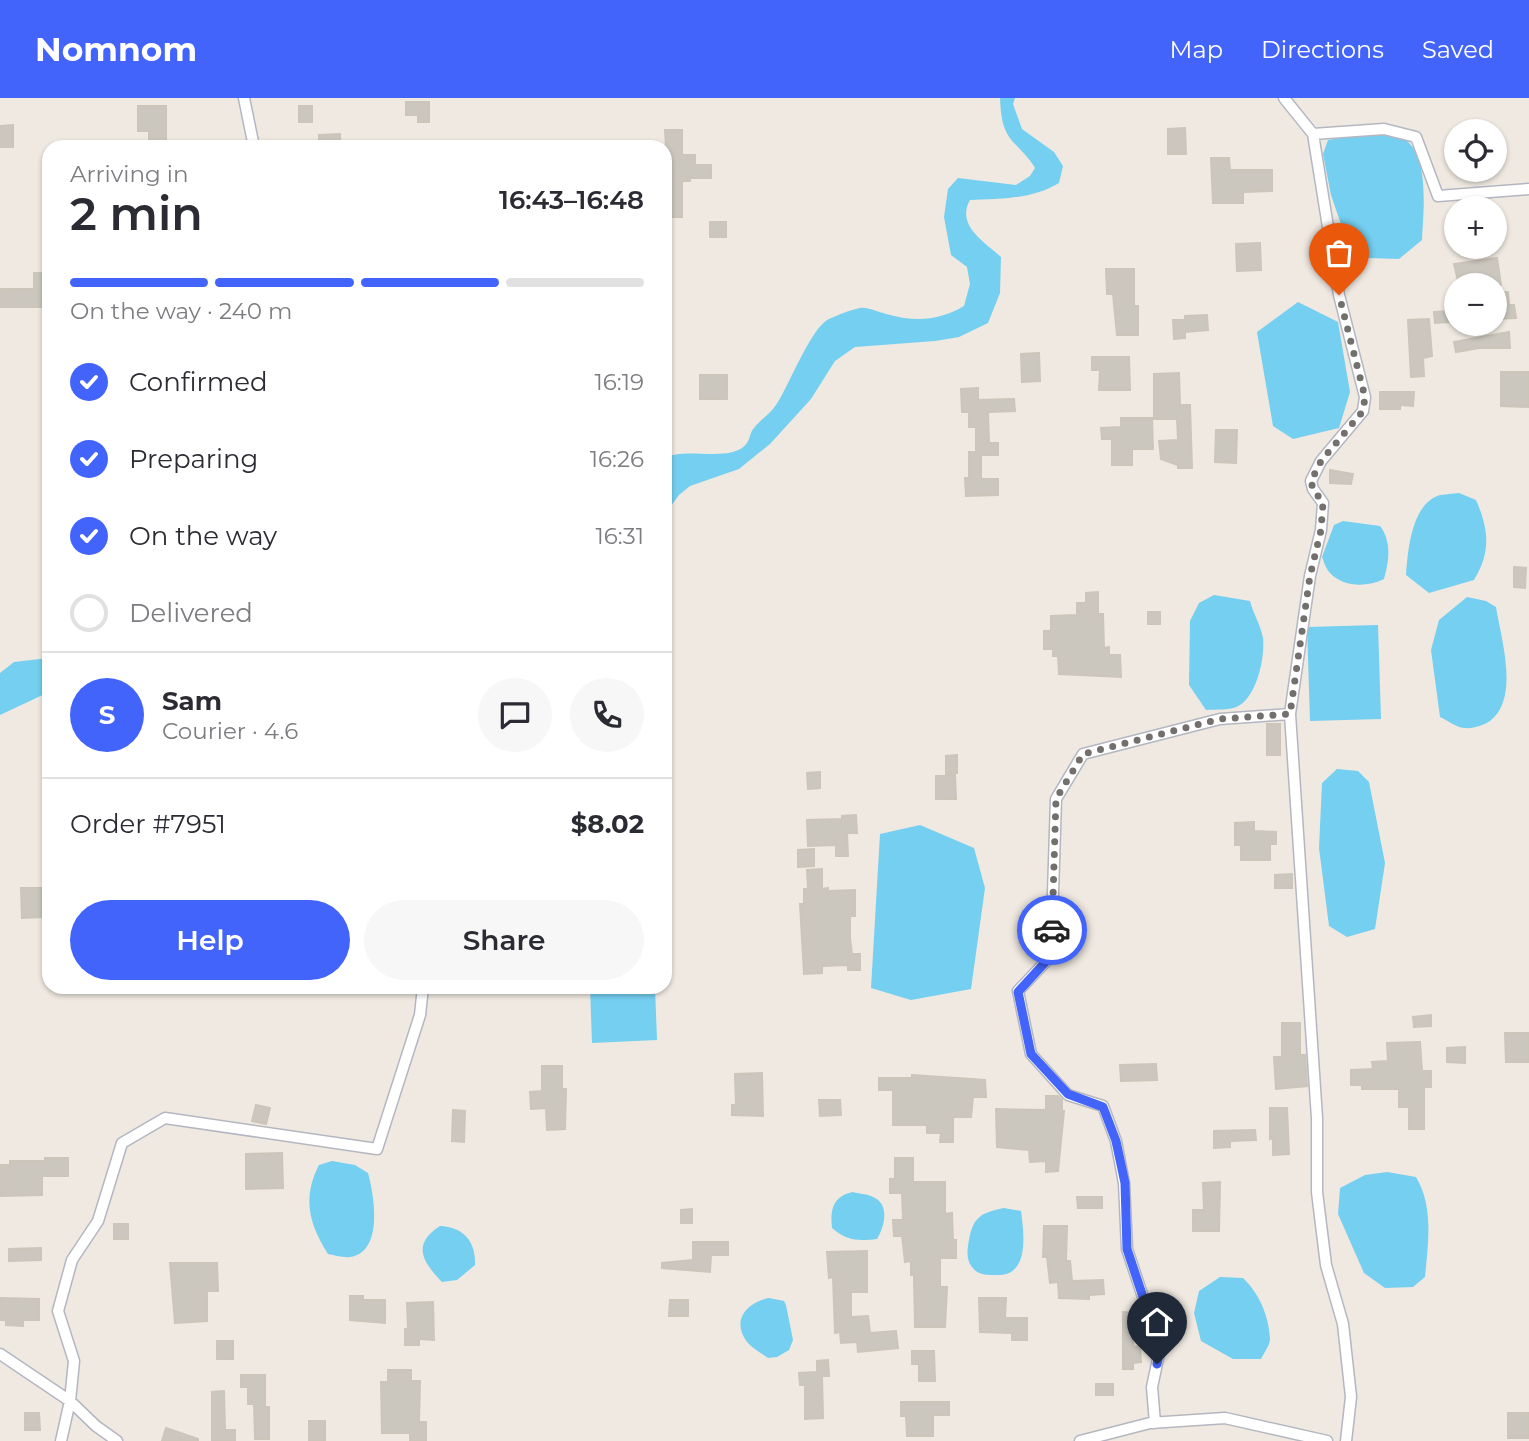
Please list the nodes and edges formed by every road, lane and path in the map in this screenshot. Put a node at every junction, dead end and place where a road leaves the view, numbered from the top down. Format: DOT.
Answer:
graph roads {
  1 [pos="244,98"];
  2 [pos="1284,98"];
  3 [pos="1313,134"];
  4 [pos="253,140"];
  5 [pos="1529,190"];
  6 [pos="1290,714"];
  7 [pos="422,994"];
  8 [pos="0,1354"];
  9 [pos="70,1401"];
  10 [pos="1155,1423"];
  11 [pos="61,1441"];
  12 [pos="117,1441"];
  13 [pos="1080,1441"];
  14 [pos="1328,1441"];
  15 [pos="1346,1441"];
  1 -- 4 [label="street"];
  2 -- 3 [label="street"];
  3 -- 5 [label="street"];
  3 -- 6 [label="street"];
  6 -- 10 [label="street"];
  6 -- 15 [label="street"];
  7 -- 9 [label="street"];
  8 -- 9 [label="street"];
  9 -- 11 [label="street"];
  9 -- 12 [label="street"];
  10 -- 13 [label="street"];
  10 -- 14 [label="street"];
}
